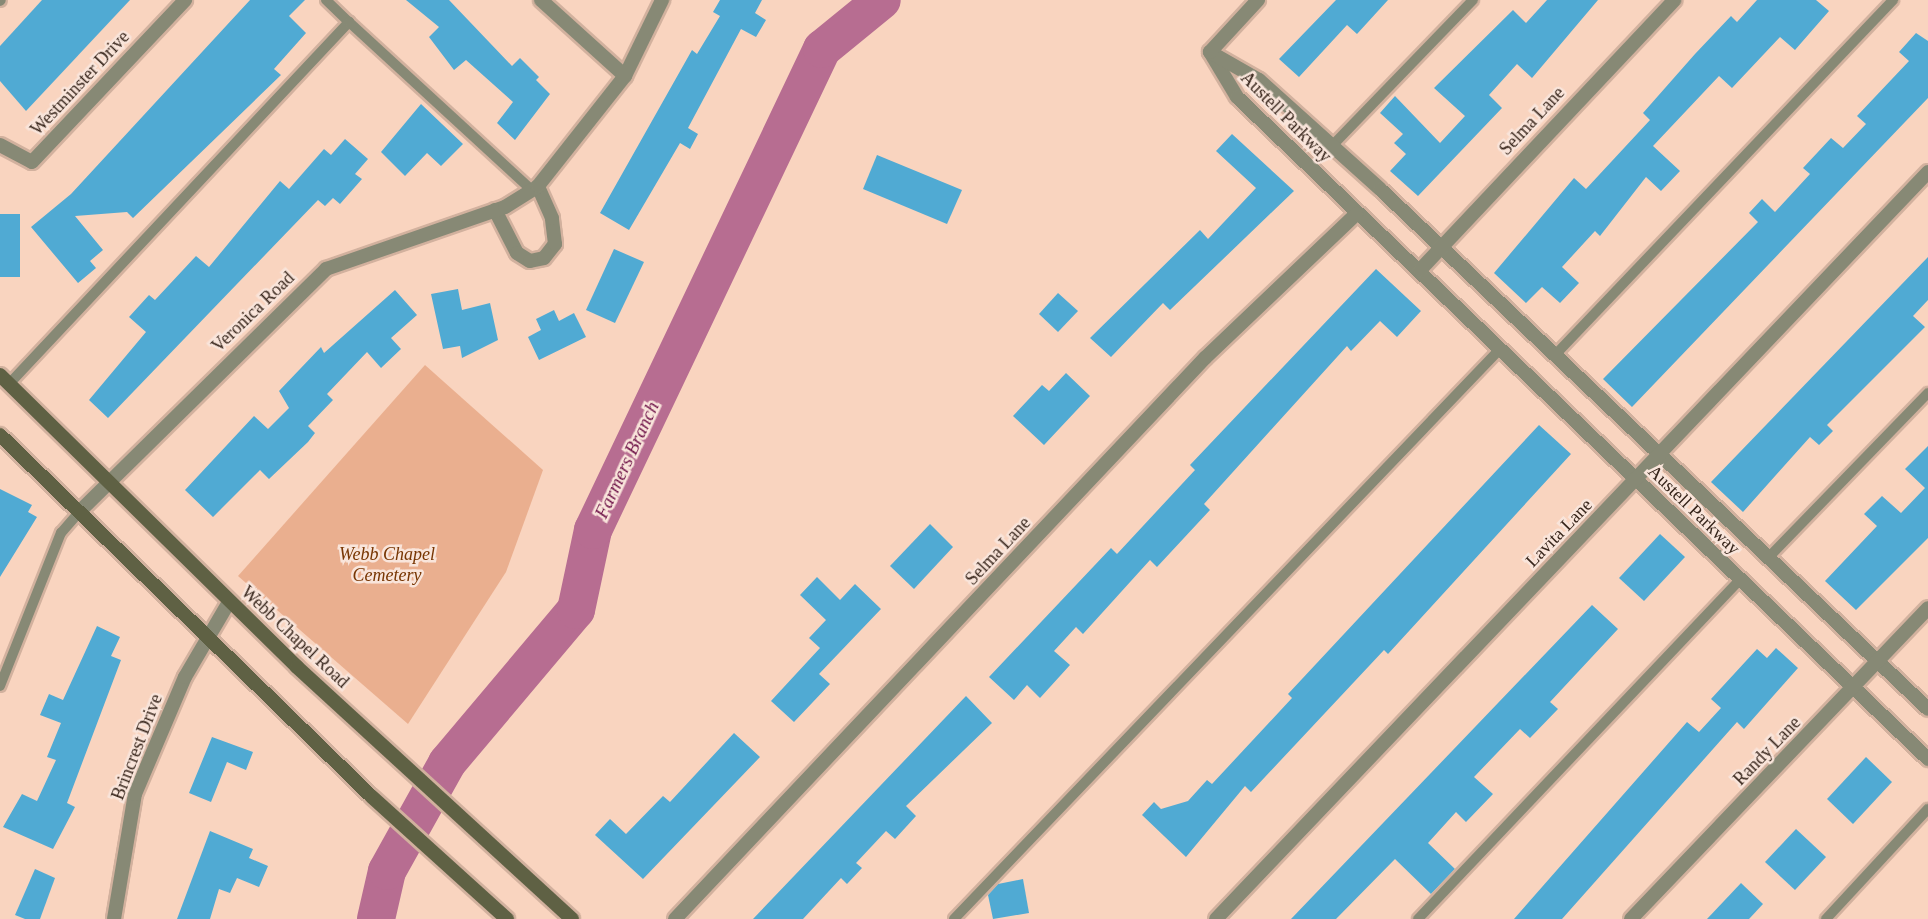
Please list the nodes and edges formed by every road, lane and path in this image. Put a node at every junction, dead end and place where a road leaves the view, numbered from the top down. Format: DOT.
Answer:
graph roads {
  1 [pos="185,0"];
  2 [pos="326,0"];
  3 [pos="541,0"];
  4 [pos="662,0"];
  5 [pos="1258,0"];
  6 [pos="1473,0"];
  7 [pos="1674,0"];
  8 [pos="1893,0"];
  9 [pos="349,22"];
  10 [pos="1210,52"];
  11 [pos="625,76"];
  12 [pos="0,145"];
  13 [pos="1332,146"];
  14 [pos="1928,172"];
  15 [pos="535,188"];
  16 [pos="495,210"];
  17 [pos="1356,214"];
  18 [pos="1440,246"];
  19 [pos="1420,270"];
  20 [pos="1500,349"];
  21 [pos="1556,354"];
  22 [pos="4,379"];
  23 [pos="1928,393"];
  24 [pos="0,435"];
  25 [pos="1663,454"];
  26 [pos="1635,480"];
  27 [pos="108,483"];
  28 [pos="82,510"];
  29 [pos="1770,556"];
  30 [pos="1740,580"];
  31 [pos="229,602"];
  32 [pos="1928,608"];
  33 [pos="209,637"];
  34 [pos="1878,660"];
  35 [pos="0,686"];
  36 [pos="1853,689"];
  37 [pos="1928,709"];
  38 [pos="1928,759"];
  39 [pos="1928,809"];
  40 [pos="114,919"];
  41 [pos="507,919"];
  42 [pos="572,919"];
  43 [pos="675,919"];
  44 [pos="954,919"];
  45 [pos="1216,919"];
  46 [pos="1418,919"];
  47 [pos="1632,919"];
  48 [pos="1826,919"];
  1 -- 12 [label="street, Westminster Drive"];
  2 -- 9 [label="lane"];
  3 -- 11 [label="street"];
  4 -- 11 [label="street, Veronica Road"];
  5 -- 10 [label="street"];
  6 -- 13 [label="lane"];
  7 -- 18 [label="street, Selma Lane"];
  8 -- 21 [label="lane"];
  9 -- 15 [label="lane"];
  9 -- 22 [label="lane"];
  10 -- 13 [label="street, Austell Parkway"];
  10 -- 17 [label="street, Austell Parkway"];
  11 -- 15 [label="street, Veronica Road"];
  13 -- 18 [label="street, Austell Parkway"];
  14 -- 25 [label="street, Lavita Lane"];
  15 -- 16 [label="street, Veronica Road"];
  15 -- 16 [label="street"];
  16 -- 27 [label="street, Veronica Road"];
  17 -- 19 [label="street, Austell Parkway"];
  17 -- 43 [label="street, Selma Lane"];
  18 -- 19 [label="street, Selma Lane"];
  18 -- 21 [label="street, Austell Parkway"];
  19 -- 20 [label="street, Austell Parkway"];
  20 -- 26 [label="street, Austell Parkway"];
  20 -- 44 [label="lane"];
  21 -- 25 [label="street, Austell Parkway"];
  22 -- 27 [label="main road, Webb Chapel Road"];
  23 -- 29 [label="lane"];
  24 -- 28 [label="main road"];
  25 -- 26 [label="street, Lavita Lane"];
  25 -- 29 [label="street, Austell Parkway"];
  26 -- 30 [label="street, Austell Parkway"];
  26 -- 45 [label="street, Lavita Lane"];
  27 -- 28 [label="street, Veronica Road"];
  27 -- 31 [label="main road, Webb Chapel Road"];
  28 -- 33 [label="main road"];
  28 -- 35 [label="lane"];
  29 -- 34 [label="street, Austell Parkway"];
  30 -- 36 [label="street, Austell Parkway"];
  30 -- 46 [label="lane"];
  31 -- 33 [label="street, Brincrest Drive"];
  31 -- 42 [label="main road, Webb Chapel Road"];
  32 -- 34 [label="street, Randy Lane"];
  33 -- 40 [label="street, Brincrest Drive"];
  33 -- 41 [label="main road"];
  34 -- 36 [label="street, Randy Lane"];
  34 -- 37 [label="street, Austell Parkway"];
  36 -- 38 [label="street, Austell Parkway"];
  36 -- 47 [label="street, Randy Lane"];
  39 -- 48 [label="lane"];
}
